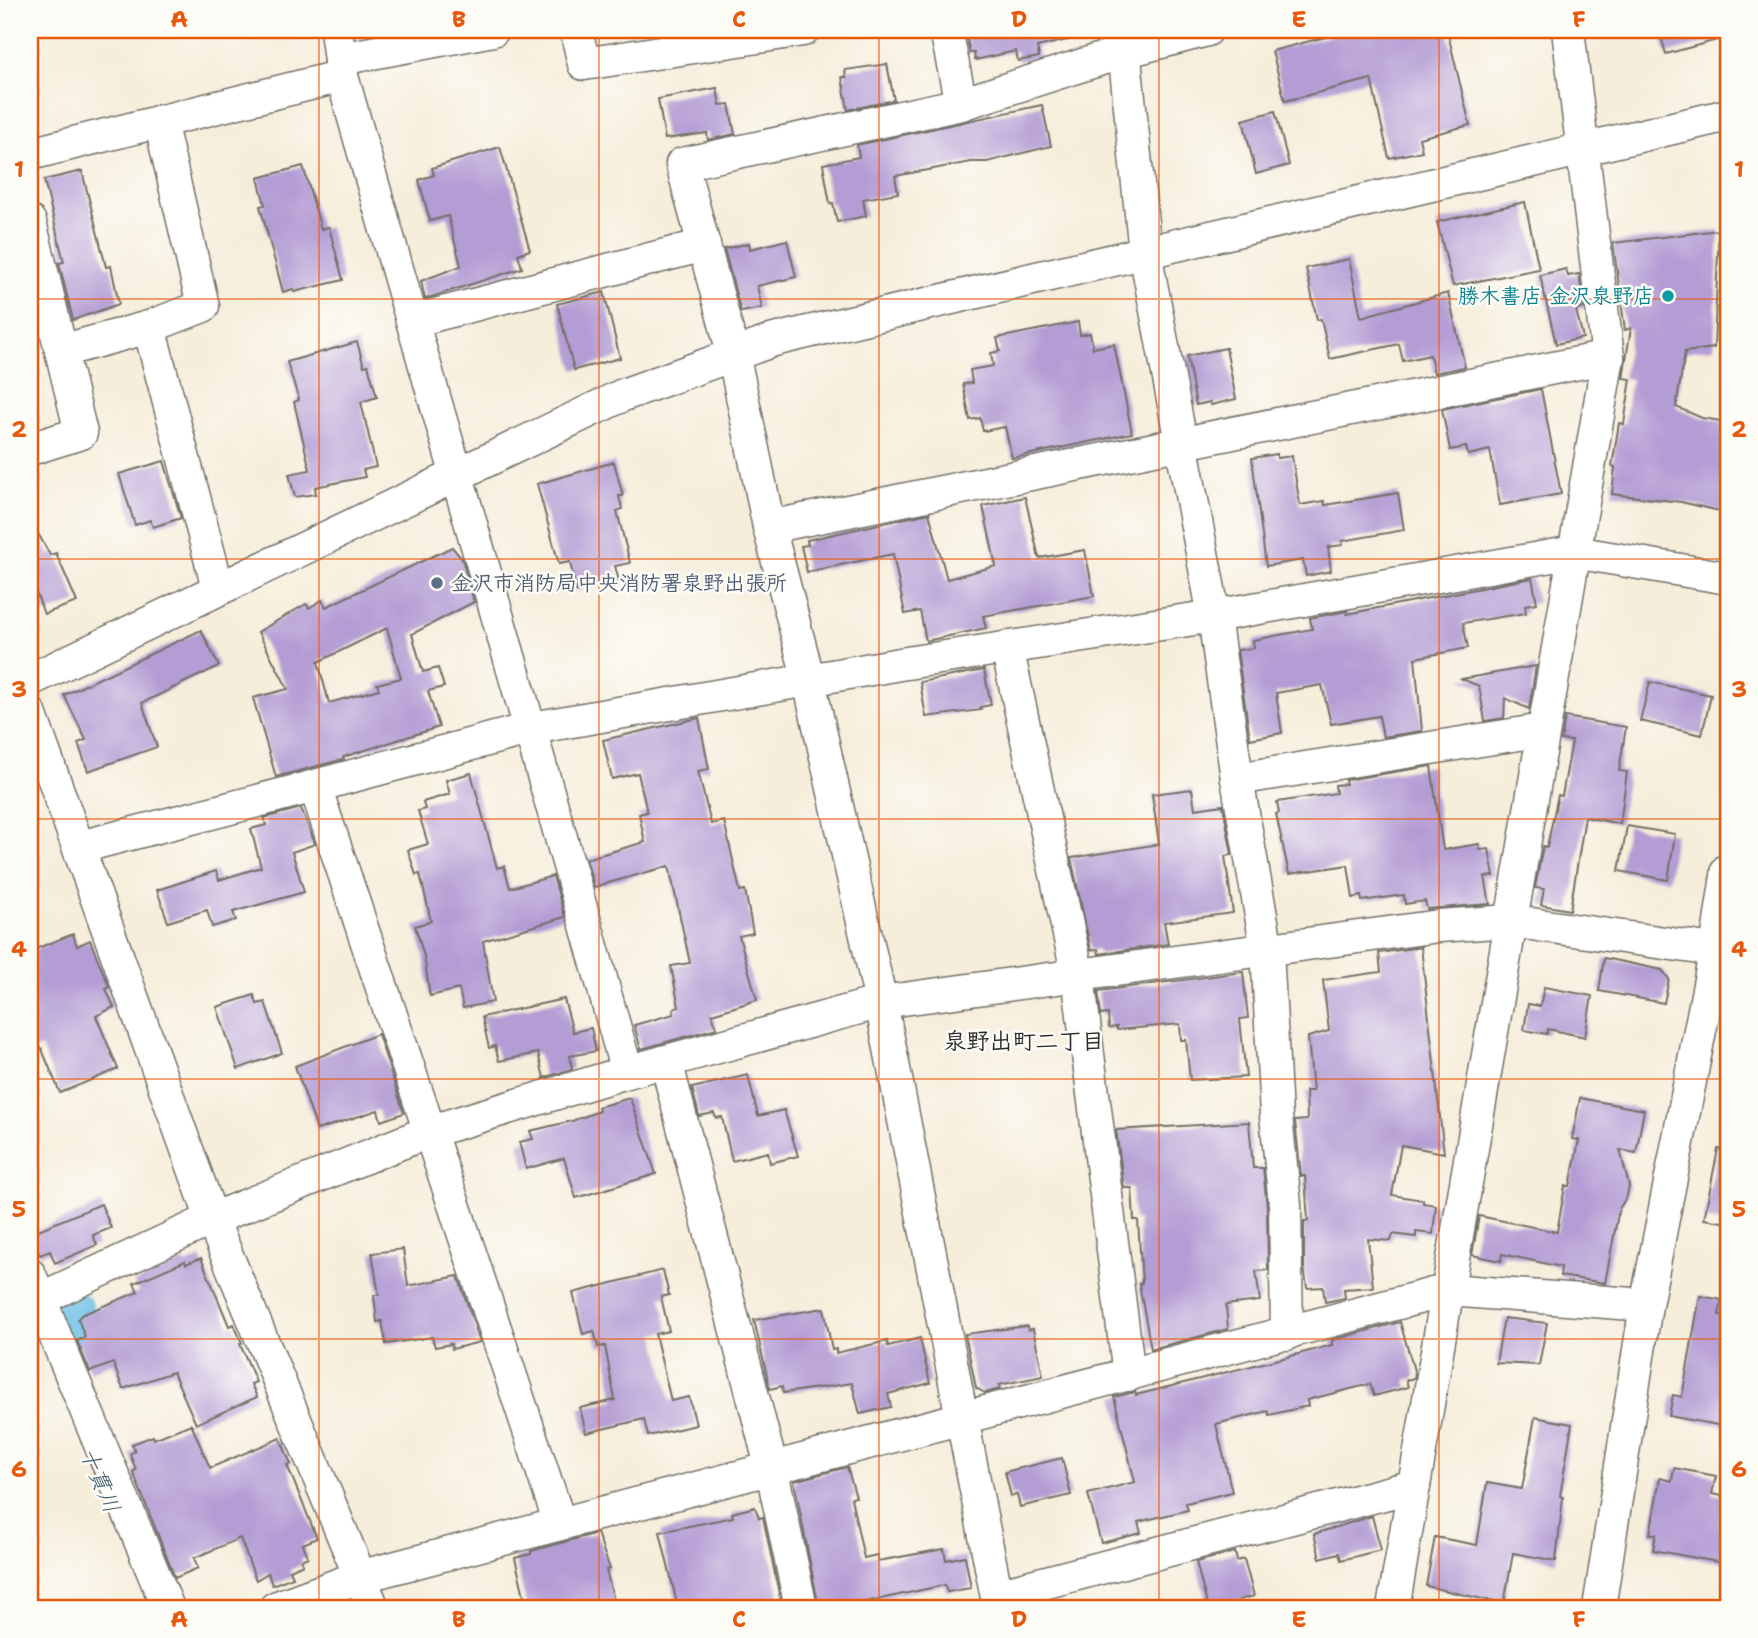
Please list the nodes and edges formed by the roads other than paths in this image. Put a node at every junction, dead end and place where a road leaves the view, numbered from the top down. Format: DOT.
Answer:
graph roads {
  1 [pos="494,30"];
  2 [pos="576,30"];
  3 [pos="803,30"];
  4 [pos="946,30"];
  5 [pos="1207,30"];
  6 [pos="1568,30"];
  7 [pos="1122,41"];
  8 [pos="339,55"];
  9 [pos="961,104"];
  10 [pos="1728,115"];
  11 [pos="160,121"];
  12 [pos="1582,148"];
  13 [pos="30,153"];
  14 [pos="30,222"];
  15 [pos="704,245"];
  16 [pos="1145,252"];
  17 [pos="412,321"];
  18 [pos="149,327"];
  19 [pos="61,351"];
  20 [pos="734,357"];
  21 [pos="1608,357"];
  22 [pos="1180,444"];
  23 [pos="30,449"];
  24 [pos="455,475"];
  25 [pos="769,527"];
  26 [pos="1574,552"];
  27 [pos="1728,578"];
  28 [pos="218,587"];
  29 [pos="1214,616"];
  30 [pos="1007,647"];
  31 [pos="30,680"];
  32 [pos="809,681"];
  33 [pos="30,713"];
  34 [pos="532,728"];
  35 [pos="1543,730"];
  36 [pos="1237,779"];
  37 [pos="315,786"];
  38 [pos="80,847"];
  39 [pos="1728,869"];
  40 [pos="1510,921"];
  41 [pos="1267,950"];
  42 [pos="1722,950"];
  43 [pos="1078,976"];
  44 [pos="881,1002"];
  45 [pos="666,1061"];
  46 [pos="627,1072"];
  47 [pos="428,1132"];
  48 [pos="212,1219"];
  49 [pos="35,1287"];
  50 [pos="1448,1290"];
  51 [pos="1646,1305"];
  52 [pos="1287,1334"];
  53 [pos="1129,1375"];
  54 [pos="960,1418"];
  55 [pos="771,1466"];
  56 [pos="1414,1486"];
  57 [pos="560,1524"];
  58 [pos="359,1577"];
  59 [pos="998,1602"];
  60 [pos="168,1608"];
  61 [pos="275,1608"];
  62 [pos="373,1608"];
  63 [pos="801,1608"];
  64 [pos="1393,1608"];
  65 [pos="1599,1608"];
  1 -- 8 [label="street"];
  2 -- 3 [label="street"];
  4 -- 9 [label="street"];
  5 -- 7 [label="street"];
  6 -- 12 [label="street"];
  7 -- 9 [label="street"];
  7 -- 16 [label="street"];
  8 -- 11 [label="street"];
  8 -- 17 [label="street"];
  9 -- 15 [label="street"];
  10 -- 12 [label="street"];
  11 -- 13 [label="street"];
  11 -- 18 [label="street"];
  12 -- 16 [label="street"];
  12 -- 21 [label="street"];
  14 -- 19 [label="street"];
  15 -- 17 [label="street"];
  15 -- 20 [label="street"];
  16 -- 20 [label="street"];
  16 -- 22 [label="street"];
  17 -- 24 [label="street"];
  18 -- 19 [label="street"];
  18 -- 28 [label="street"];
  19 -- 23 [label="street"];
  20 -- 24 [label="street"];
  20 -- 25 [label="street"];
  21 -- 22 [label="street"];
  21 -- 26 [label="street"];
  22 -- 25 [label="street"];
  22 -- 29 [label="street"];
  24 -- 28 [label="street"];
  24 -- 34 [label="street"];
  25 -- 32 [label="street"];
  26 -- 27 [label="street"];
  26 -- 29 [label="street"];
  26 -- 35 [label="street"];
  28 -- 31 [label="street"];
  29 -- 30 [label="street"];
  29 -- 36 [label="street"];
  30 -- 32 [label="street"];
  30 -- 43 [label="street"];
  32 -- 34 [label="street"];
  32 -- 44 [label="street"];
  33 -- 38 [label="street"];
  34 -- 37 [label="street"];
  34 -- 46 [label="street"];
  35 -- 36 [label="street"];
  35 -- 40 [label="street"];
  36 -- 41 [label="street"];
  37 -- 38 [label="street"];
  37 -- 47 [label="street"];
  38 -- 48 [label="street"];
  39 -- 42 [label="street"];
  40 -- 41 [label="street"];
  40 -- 42 [label="street"];
  40 -- 50 [label="street"];
  41 -- 43 [label="street"];
  41 -- 52 [label="street"];
  42 -- 51 [label="street"];
  43 -- 44 [label="street"];
  43 -- 53 [label="street"];
  44 -- 45 [label="street"];
  44 -- 54 [label="street"];
  45 -- 46 [label="street"];
  45 -- 55 [label="street"];
  46 -- 47 [label="street"];
  47 -- 48 [label="street"];
  47 -- 57 [label="street"];
  48 -- 49 [label="street"];
  48 -- 58 [label="street"];
  49 -- 60 [label="street"];
  50 -- 51 [label="street"];
  50 -- 52 [label="street"];
  50 -- 56 [label="street"];
  51 -- 65 [label="street"];
  52 -- 53 [label="street"];
  53 -- 54 [label="street"];
  54 -- 55 [label="street"];
  54 -- 59 [label="street"];
  55 -- 57 [label="street"];
  55 -- 63 [label="street"];
  56 -- 59 [label="street"];
  56 -- 64 [label="street"];
  57 -- 58 [label="street"];
  58 -- 61 [label="street"];
  58 -- 62 [label="street"];
}
